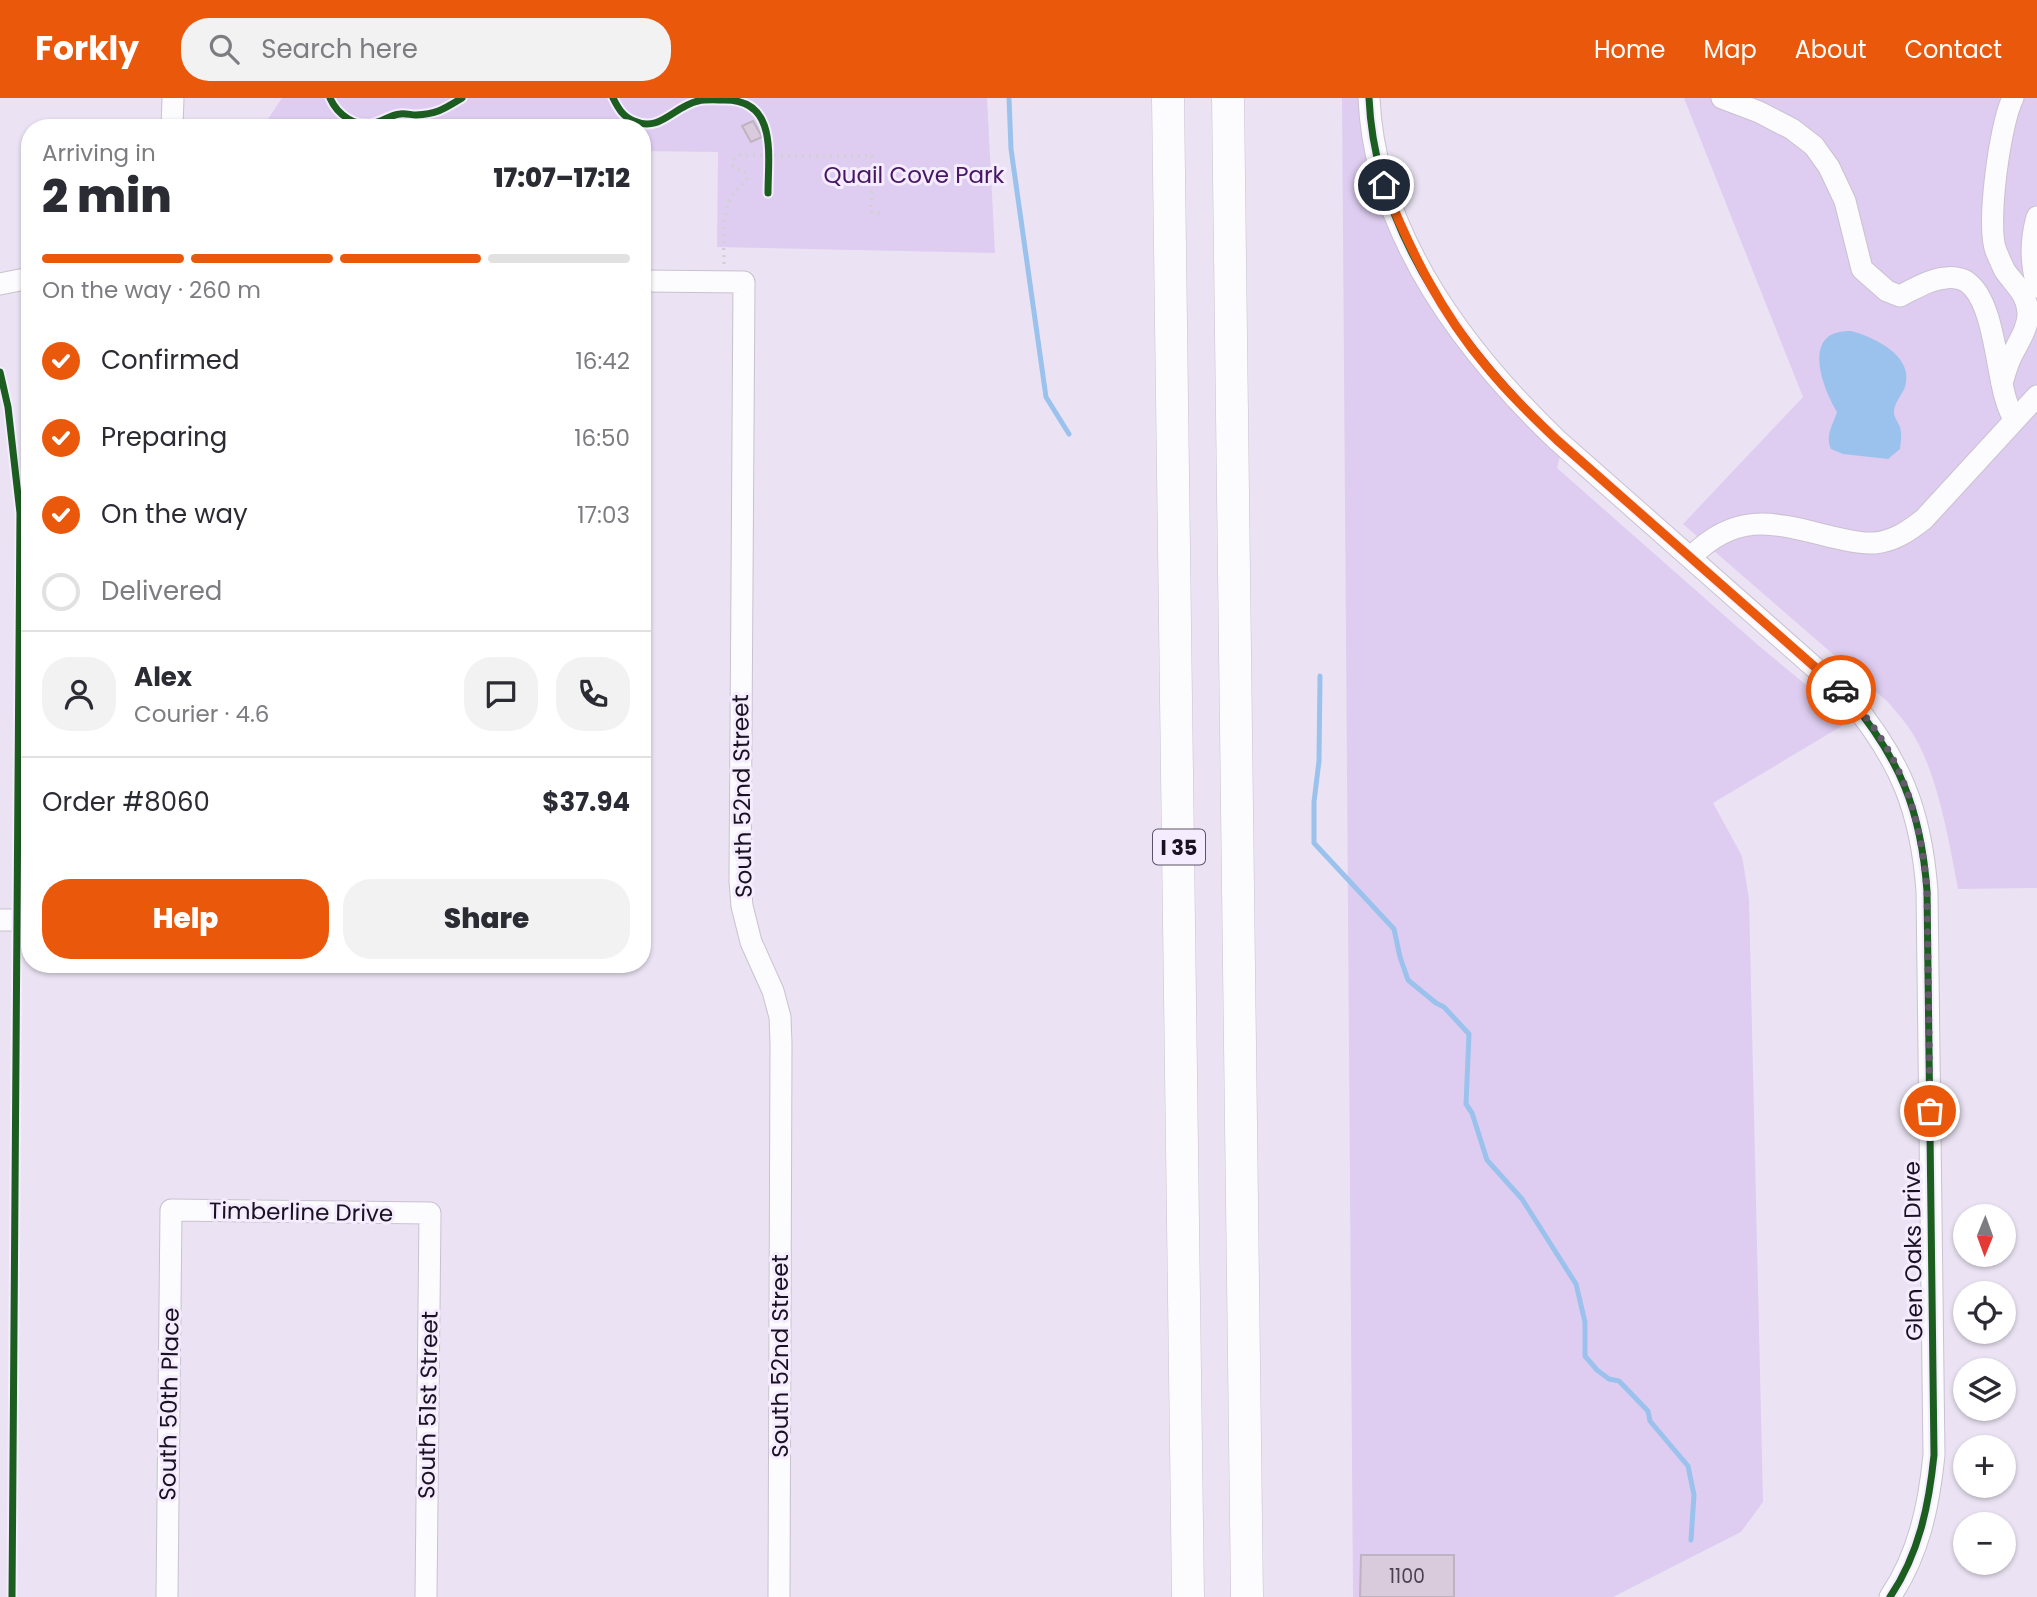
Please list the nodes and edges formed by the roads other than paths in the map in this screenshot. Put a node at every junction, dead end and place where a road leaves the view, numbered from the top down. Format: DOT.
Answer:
graph roads {
  1 [pos="173,98"];
  2 [pos="1168,98"];
  3 [pos="1228,98"];
  4 [pos="1369,98"];
  5 [pos="1722,98"];
  6 [pos="2013,98"];
  7 [pos="172,119"];
  8 [pos="2037,217"];
  9 [pos="21,280"];
  10 [pos="651,281"];
  11 [pos="0,284"];
  12 [pos="2037,287"];
  13 [pos="2002,383"];
  14 [pos="2037,396"];
  15 [pos="2014,420"];
  16 [pos="1691,557"];
  17 [pos="0,920"];
  18 [pos="21,920"];
  19 [pos="171,1210"];
  20 [pos="430,1213"];
  21 [pos="167,1597"];
  22 [pos="426,1597"];
  23 [pos="779,1597"];
  24 [pos="1188,1597"];
  25 [pos="1247,1597"];
  26 [pos="1890,1597"];
  1 -- 7 [label="street"];
  2 -- 24 [label="highway, I 35"];
  3 -- 25 [label="highway, I 35"];
  4 -- 16 [label="street, Glen Oaks Drive"];
  5 -- 13 [label="street"];
  6 -- 13 [label="street"];
  8 -- 12 [label="street"];
  9 -- 11 [label="street"];
  10 -- 23 [label="street, South 52nd Street"];
  13 -- 15 [label="street"];
  14 -- 15 [label="street"];
  15 -- 16 [label="street"];
  16 -- 26 [label="street, Glen Oaks Drive"];
  17 -- 18 [label="street"];
  19 -- 20 [label="street, Timberline Drive"];
  19 -- 21 [label="street, South 50th Place"];
  20 -- 22 [label="street, South 51st Street"];
}
